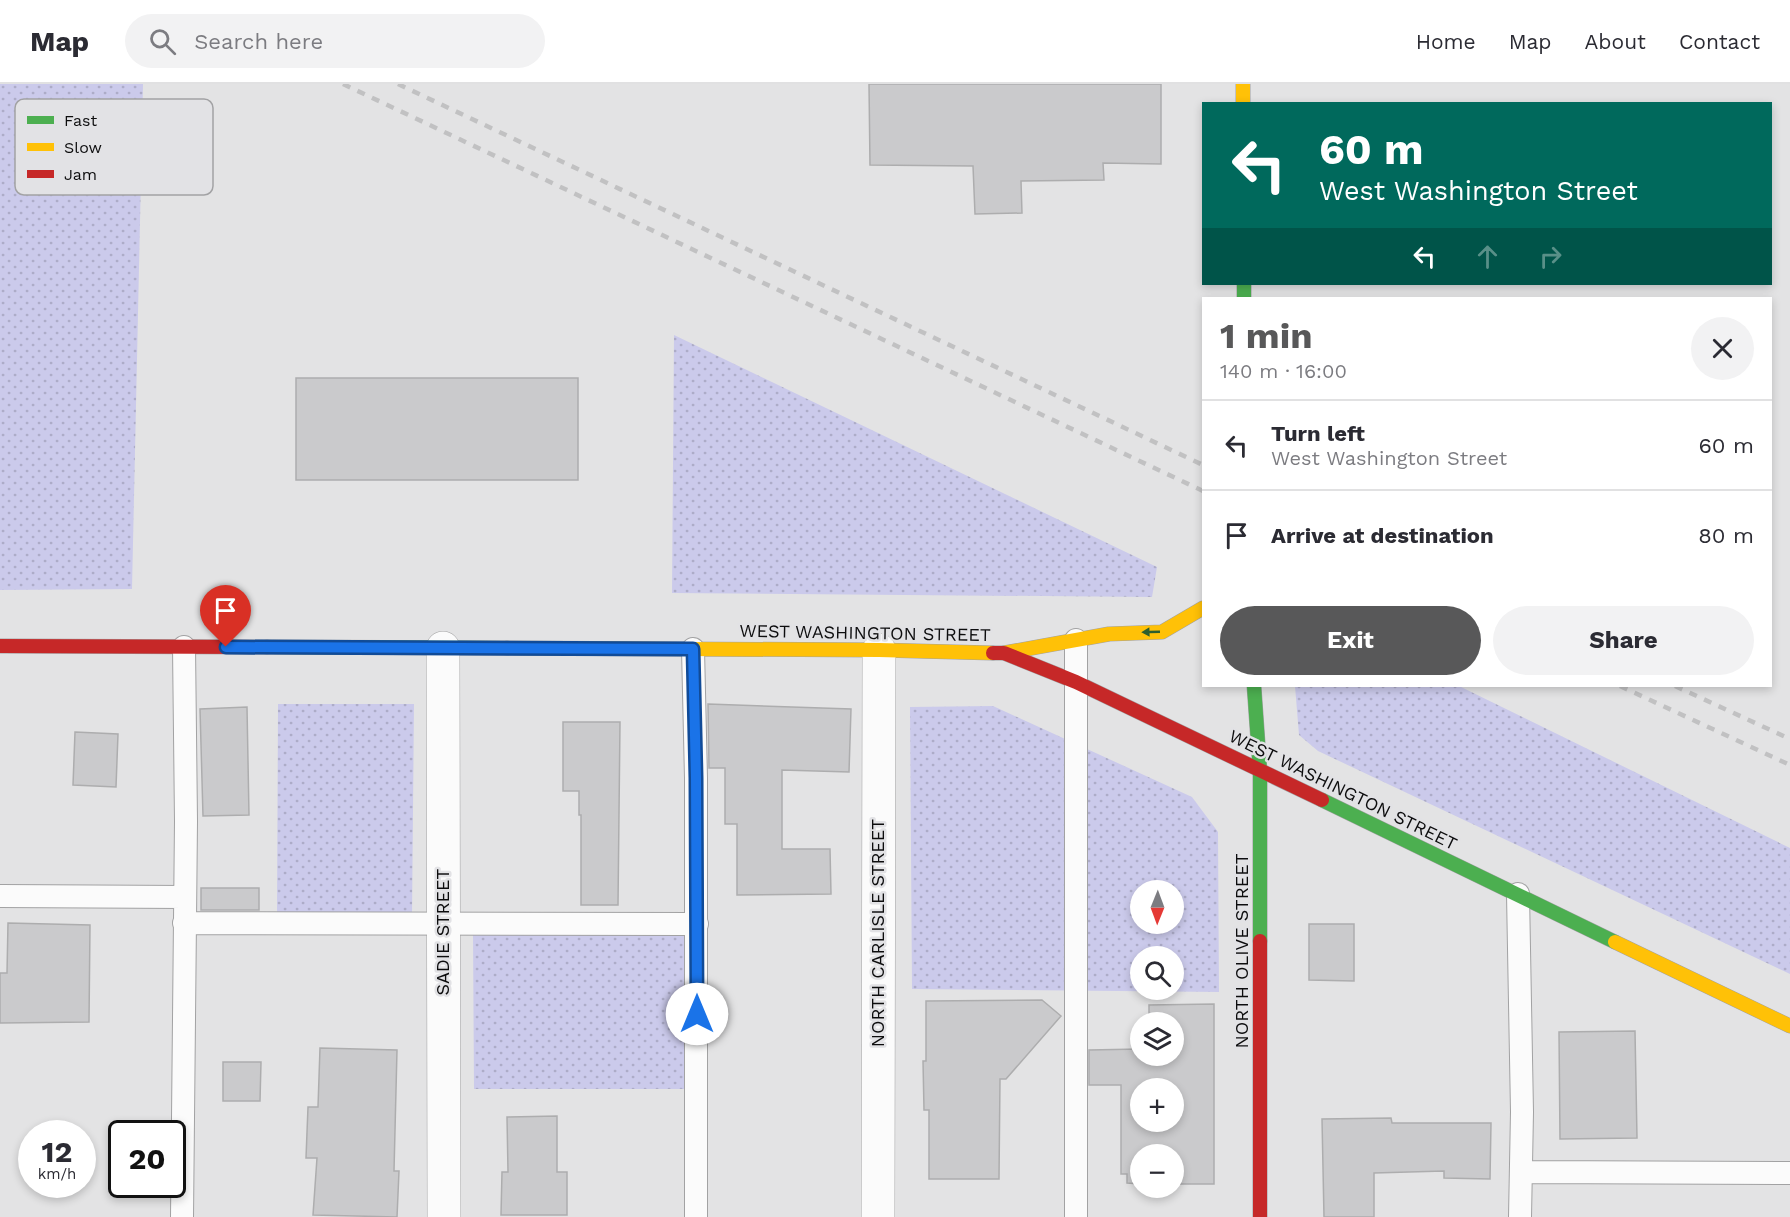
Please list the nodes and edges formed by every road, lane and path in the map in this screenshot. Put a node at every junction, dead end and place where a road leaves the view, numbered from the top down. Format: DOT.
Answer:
graph roads {
  1 [pos="1243,84"];
  2 [pos="1243,102"];
  3 [pos="1202,609"];
  4 [pos="1076,640"];
  5 [pos="0,646"];
  6 [pos="184,647"];
  7 [pos="443,648"];
  8 [pos="693,649"];
  9 [pos="879,650"];
  10 [pos="1004,653"];
  11 [pos="1076,682"];
  12 [pos="1254,687"];
  13 [pos="1260,771"];
  14 [pos="1518,894"];
  15 [pos="0,896"];
  16 [pos="184,897"];
  17 [pos="184,923"];
  18 [pos="443,924"];
  19 [pos="697,924"];
  20 [pos="1790,1026"];
  21 [pos="1521,1172"];
  22 [pos="1790,1173"];
  23 [pos="182,1217"];
  24 [pos="444,1217"];
  25 [pos="696,1217"];
  26 [pos="878,1217"];
  27 [pos="1076,1217"];
  28 [pos="1260,1217"];
  29 [pos="1520,1217"];
  1 -- 2 [label="street"];
  3 -- 4 [label="street, one-way"];
  4 -- 10 [label="street"];
  4 -- 11 [label="lane"];
  5 -- 6 [label="street, WEST WASHINGTON STREET"];
  6 -- 7 [label="street, WEST WASHINGTON STREET"];
  6 -- 16 [label="lane"];
  7 -- 8 [label="street, WEST WASHINGTON STREET"];
  7 -- 18 [label="street, SADIE STREET"];
  8 -- 9 [label="street, WEST WASHINGTON STREET"];
  8 -- 19 [label="lane"];
  9 -- 10 [label="street, WEST WASHINGTON STREET"];
  9 -- 26 [label="street, NORTH CARLISLE STREET"];
  10 -- 11 [label="street, WEST WASHINGTON STREET"];
  11 -- 13 [label="street, WEST WASHINGTON STREET"];
  11 -- 27 [label="lane"];
  12 -- 13 [label="street, NORTH OLIVE STREET"];
  13 -- 14 [label="street, WEST WASHINGTON STREET"];
  13 -- 28 [label="street, NORTH OLIVE STREET"];
  14 -- 20 [label="street, WEST WASHINGTON STREET"];
  14 -- 21 [label="lane"];
  15 -- 16 [label="lane"];
  16 -- 17 [label="lane"];
  17 -- 18 [label="lane"];
  17 -- 23 [label="lane"];
  18 -- 19 [label="lane"];
  18 -- 24 [label="street, SADIE STREET"];
  19 -- 25 [label="lane"];
  21 -- 22 [label="lane"];
  21 -- 29 [label="lane"];
}
